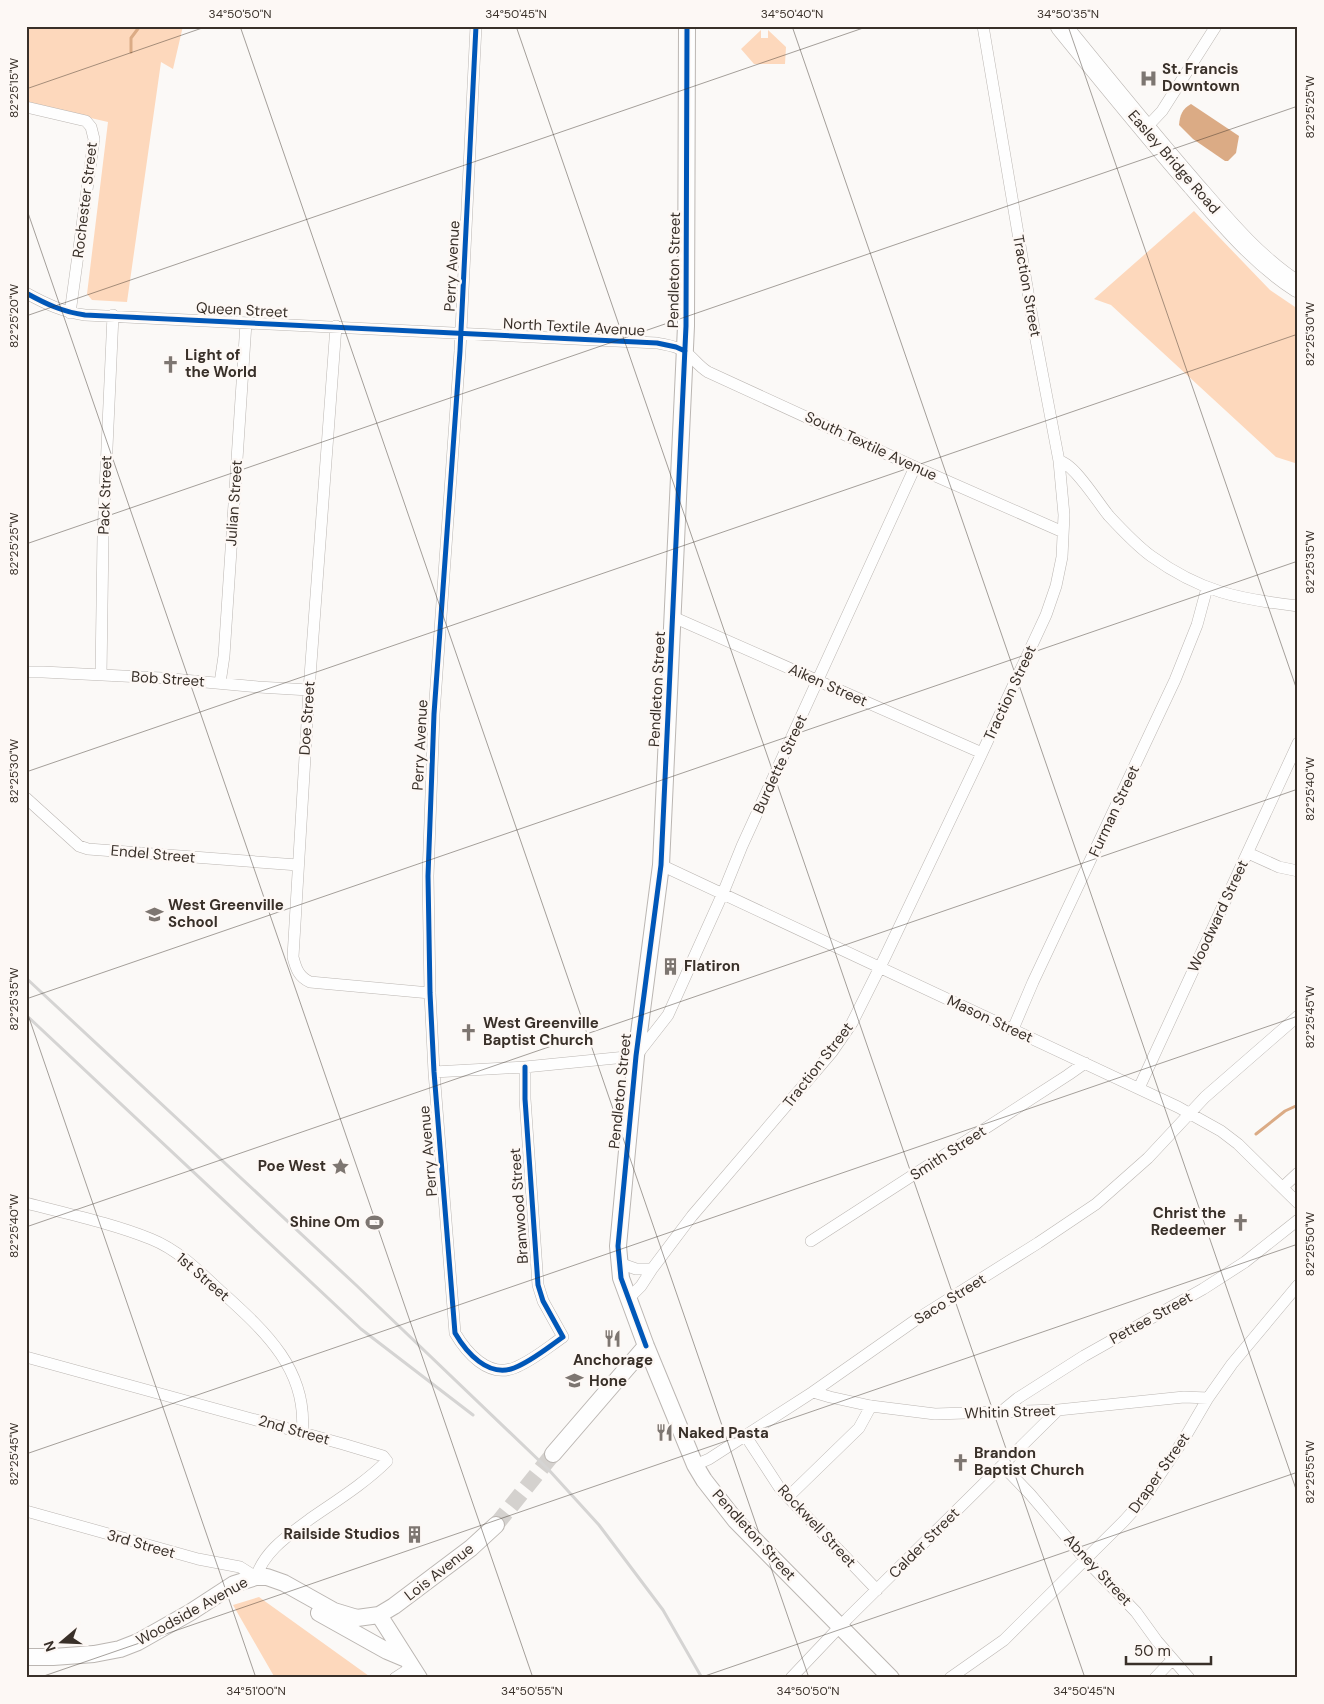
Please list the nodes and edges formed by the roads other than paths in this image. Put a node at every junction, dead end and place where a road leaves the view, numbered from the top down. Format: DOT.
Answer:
graph roads {
  1 [pos="476,26"];
  2 [pos="687,26"];
  3 [pos="983,26"];
  4 [pos="1061,26"];
  5 [pos="1216,26"];
  6 [pos="26,107"];
  7 [pos="1145,129"];
  8 [pos="1298,287"];
  9 [pos="27,295"];
  10 [pos="70,313"];
  11 [pos="112,315"];
  12 [pos="246,323"];
  13 [pos="336,326"];
  14 [pos="461,334"];
  15 [pos="685,352"];
  16 [pos="1059,461"];
  17 [pos="915,467"];
  18 [pos="1064,532"];
  19 [pos="1207,588"];
  20 [pos="1298,606"];
  21 [pos="673,617"];
  22 [pos="26,672"];
  23 [pos="101,675"];
  24 [pos="819,681"];
  25 [pos="220,683"];
  26 [pos="309,690"];
  27 [pos="1298,743"];
  28 [pos="982,753"];
  29 [pos="26,798"];
  30 [pos="1248,853"];
  31 [pos="298,865"];
  32 [pos="661,865"];
  33 [pos="1298,871"];
  34 [pos="723,893"];
  35 [pos="880,968"];
  36 [pos="430,993"];
  37 [pos="1298,1016"];
  38 [pos="1013,1029"];
  39 [pos="636,1056"];
  40 [pos="1085,1063"];
  41 [pos="525,1067"];
  42 [pos="434,1072"];
  43 [pos="1139,1088"];
  44 [pos="1190,1113"];
  45 [pos="1298,1173"];
  46 [pos="1283,1187"];
  47 [pos="26,1203"];
  48 [pos="1298,1203"];
  49 [pos="1298,1220"];
  50 [pos="811,1241"];
  51 [pos="619,1263"];
  52 [pos="652,1269"];
  53 [pos="1298,1285"];
  54 [pos="629,1298"];
  55 [pos="563,1337"];
  56 [pos="646,1346"];
  57 [pos="26,1357"];
  58 [pos="813,1392"];
  59 [pos="1208,1398"];
  60 [pos="871,1406"];
  61 [pos="1058,1410"];
  62 [pos="1001,1412"];
  63 [pos="302,1434"];
  64 [pos="745,1435"];
  65 [pos="553,1454"];
  66 [pos="695,1464"];
  67 [pos="1002,1466"];
  68 [pos="788,1497"];
  69 [pos="26,1511"];
  70 [pos="496,1525"];
  71 [pos="1085,1559"];
  72 [pos="256,1576"];
  73 [pos="284,1583"];
  74 [pos="877,1590"];
  75 [pos="379,1615"];
  76 [pos="840,1626"];
  77 [pos="26,1657"];
  78 [pos="1172,1660"];
  79 [pos="412,1668"];
  80 [pos="395,1678"];
  81 [pos="791,1678"];
  82 [pos="891,1678"];
  83 [pos="950,1678"];
  84 [pos="1155,1678"];
  85 [pos="1189,1678"];
  1 -- 14 [label="street, Perry Avenue"];
  2 -- 15 [label="main road, Pendleton Street"];
  3 -- 16 [label="street, Traction Street"];
  4 -- 7 [label="highway, Easley Bridge Road"];
  5 -- 7 [label="street"];
  6 -- 10 [label="street, Rochester Street"];
  7 -- 8 [label="highway, Easley Bridge Road"];
  9 -- 10 [label="street, Queen Street"];
  10 -- 11 [label="street, Queen Street"];
  11 -- 12 [label="street, Queen Street"];
  11 -- 23 [label="street, Pack Street"];
  12 -- 13 [label="street, Queen Street"];
  12 -- 25 [label="street, Julian Street"];
  13 -- 14 [label="street, Queen Street"];
  13 -- 26 [label="street, Doe Street"];
  14 -- 15 [label="street, North Textile Avenue"];
  14 -- 36 [label="street, Perry Avenue"];
  15 -- 17 [label="street, South Textile Avenue"];
  15 -- 21 [label="main road, Pendleton Street"];
  16 -- 18 [label="street, Traction Street"];
  16 -- 19 [label="street"];
  17 -- 18 [label="street, South Textile Avenue"];
  17 -- 24 [label="street, Burdette Street"];
  18 -- 28 [label="street, Traction Street"];
  19 -- 20 [label="street"];
  19 -- 38 [label="street, Furman Street"];
  21 -- 24 [label="street, Aiken Street"];
  21 -- 32 [label="main road, Pendleton Street"];
  22 -- 23 [label="street, Bob Street"];
  23 -- 25 [label="street, Bob Street"];
  24 -- 28 [label="street, Aiken Street"];
  24 -- 34 [label="street, Burdette Street"];
  25 -- 26 [label="street, Bob Street"];
  26 -- 31 [label="street, Doe Street"];
  27 -- 30 [label="street, Woodward Street"];
  28 -- 35 [label="street, Traction Street"];
  29 -- 31 [label="street, Endel Street"];
  30 -- 33 [label="street"];
  30 -- 43 [label="street, Woodward Street"];
  31 -- 36 [label="street, Doe Street"];
  32 -- 34 [label="street, Mason Street"];
  32 -- 39 [label="main road, Pendleton Street"];
  34 -- 35 [label="street, Mason Street"];
  34 -- 39 [label="street, Burdette Street"];
  35 -- 38 [label="street, Mason Street"];
  35 -- 52 [label="street, Traction Street"];
  36 -- 42 [label="street, Perry Avenue"];
  37 -- 44 [label="street, Saco Street"];
  38 -- 40 [label="street, Mason Street"];
  39 -- 41 [label="street"];
  39 -- 51 [label="main road, Pendleton Street"];
  40 -- 43 [label="street, Mason Street"];
  40 -- 50 [label="street, Smith Street"];
  41 -- 42 [label="street"];
  41 -- 55 [label="street, Branwood Street"];
  42 -- 55 [label="street, Perry Avenue"];
  43 -- 44 [label="street, Mason Street"];
  44 -- 46 [label="street, Mason Street"];
  44 -- 58 [label="street, Saco Street"];
  45 -- 46 [label="street"];
  46 -- 48 [label="street, Mason Street"];
  47 -- 63 [label="street, 1st Street"];
  49 -- 62 [label="street, Pettee Street"];
  51 -- 52 [label="street"];
  51 -- 54 [label="main road, Pendleton Street"];
  52 -- 54 [label="street, Traction Street"];
  53 -- 59 [label="street, Draper Street"];
  54 -- 56 [label="main road, Pendleton Street"];
  56 -- 65 [label="main road"];
  56 -- 66 [label="main road, Pendleton Street"];
  57 -- 63 [label="street, 2nd Street"];
  58 -- 60 [label="street, Whitin Street"];
  58 -- 64 [label="street, Saco Street"];
  59 -- 61 [label="street, Whitin Street"];
  59 -- 71 [label="street, Draper Street"];
  60 -- 62 [label="street, Whitin Street"];
  60 -- 68 [label="street"];
  61 -- 62 [label="street, Whitin Street"];
  61 -- 67 [label="street, Calder Street"];
  63 -- 72 [label="street, 2nd Street"];
  64 -- 66 [label="street, Saco Street"];
  64 -- 68 [label="street, Rockwell Street"];
  66 -- 76 [label="main road, Pendleton Street"];
  67 -- 71 [label="street, Abney Street"];
  67 -- 74 [label="street, Calder Street"];
  68 -- 74 [label="street, Rockwell Street"];
  69 -- 72 [label="street, 3rd Street"];
  70 -- 75 [label="main road, Lois Avenue"];
  71 -- 78 [label="street, Abney Street"];
  71 -- 83 [label="street, Draper Street"];
  72 -- 73 [label="main road, Woodside Avenue"];
  72 -- 77 [label="main road, Woodside Avenue"];
  73 -- 75 [label="main road, Woodside Avenue"];
  73 -- 79 [label="main road"];
  74 -- 76 [label="street, Calder Street"];
  75 -- 79 [label="main road"];
  76 -- 81 [label="street, Calder Street"];
  76 -- 82 [label="main road, Pendleton Street"];
  78 -- 84 [label="street"];
  78 -- 85 [label="street, Abney Street"];
  79 -- 80 [label="street"];
}
